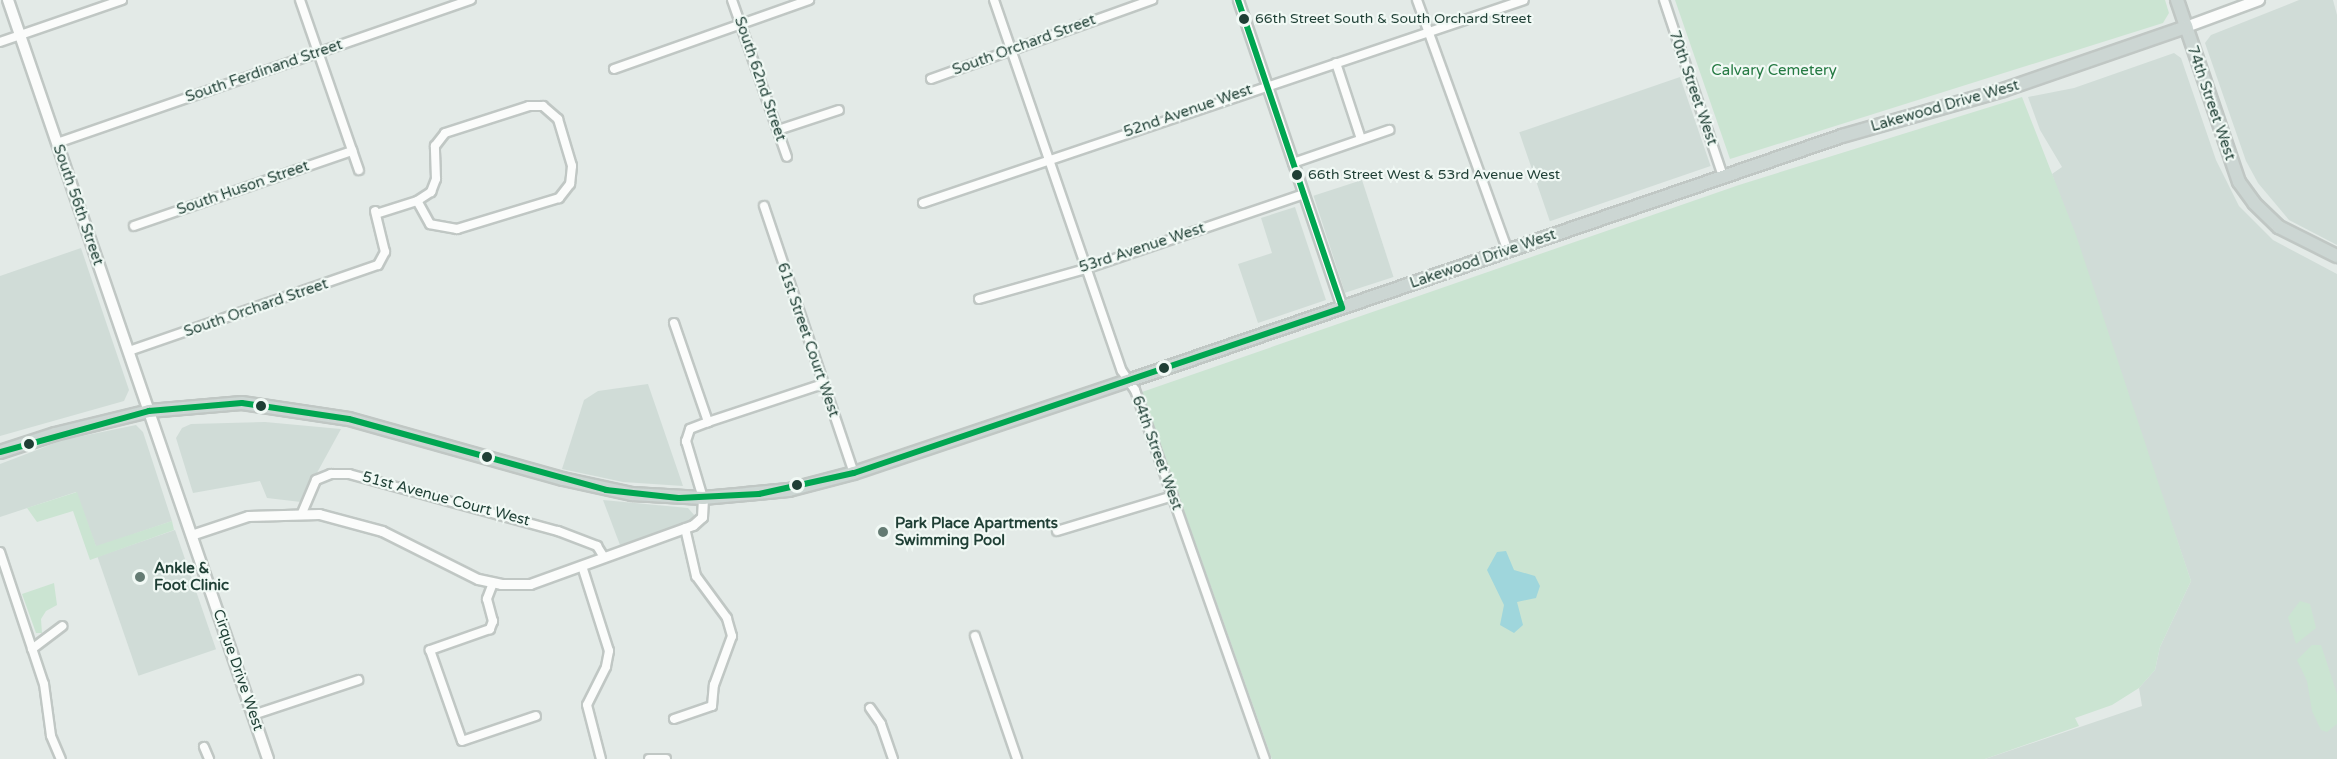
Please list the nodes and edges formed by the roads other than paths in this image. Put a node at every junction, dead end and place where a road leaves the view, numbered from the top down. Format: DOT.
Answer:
graph roads {
  1 [pos="8,0"];
  2 [pos="122,0"];
  3 [pos="300,0"];
  4 [pos="471,0"];
  5 [pos="732,0"];
  6 [pos="809,0"];
  7 [pos="994,0"];
  8 [pos="1152,0"];
  9 [pos="1417,0"];
  10 [pos="1524,0"];
  11 [pos="1664,0"];
  12 [pos="2177,0"];
  13 [pos="2259,0"];
  14 [pos="1239,3"];
  15 [pos="740,24"];
  16 [pos="2186,27"];
  17 [pos="1428,32"];
  18 [pos="20,35"];
  19 [pos="0,42"];
  20 [pos="1011,49"];
  21 [pos="319,53"];
  22 [pos="1336,63"];
  23 [pos="614,69"];
  24 [pos="931,79"];
  25 [pos="1267,85"];
  26 [pos="839,110"];
  27 [pos="778,130"];
  28 [pos="1389,130"];
  29 [pos="1361,139"];
  30 [pos="57,143"];
  31 [pos="352,151"];
  32 [pos="787,157"];
  33 [pos="1047,159"];
  34 [pos="1293,163"];
  35 [pos="359,170"];
  36 [pos="1723,176"];
  37 [pos="1304,194"];
  38 [pos="417,201"];
  39 [pos="922,203"];
  40 [pos="764,207"];
  41 [pos="134,226"];
  42 [pos="1508,251"];
  43 [pos="2337,256"];
  44 [pos="1085,269"];
  45 [pos="979,299"];
  46 [pos="1342,308"];
  47 [pos="674,323"];
  48 [pos="129,351"];
  49 [pos="1128,381"];
  50 [pos="823,384"];
  51 [pos="149,411"];
  52 [pos="708,422"];
  53 [pos="0,452"];
  54 [pos="854,473"];
  55 [pos="1173,496"];
  56 [pos="703,498"];
  57 [pos="302,513"];
  58 [pos="685,528"];
  59 [pos="1057,531"];
  60 [pos="191,535"];
  61 [pos="0,552"];
  62 [pos="604,557"];
  63 [pos="582,567"];
  64 [pos="493,583"];
  65 [pos="62,626"];
  66 [pos="975,636"];
  67 [pos="32,649"];
  68 [pos="357,680"];
  69 [pos="870,708"];
  70 [pos="253,715"];
  71 [pos="536,716"];
  72 [pos="674,719"];
  73 [pos="204,747"];
  74 [pos="61,759"];
  75 [pos="209,759"];
  76 [pos="268,759"];
  77 [pos="601,759"];
  78 [pos="649,759"];
  79 [pos="666,759"];
  80 [pos="893,759"];
  81 [pos="1017,759"];
  82 [pos="1265,759"];
  1 -- 18 [label="main road, South 56th Street"];
  2 -- 18 [label="street"];
  3 -- 21 [label="street"];
  4 -- 21 [label="street, South Ferdinand Street"];
  5 -- 15 [label="street, South 62nd Street"];
  6 -- 15 [label="street"];
  7 -- 20 [label="street, 64th Street West"];
  8 -- 20 [label="street, South Orchard Street"];
  9 -- 17 [label="street"];
  10 -- 17 [label="street, 52nd Avenue West"];
  11 -- 36 [label="street, 70th Street West"];
  12 -- 16 [label="main road, 74th Street West"];
  13 -- 16 [label="main road, Lakewood Drive West"];
  14 -- 25 [label="street"];
  15 -- 23 [label="street"];
  15 -- 27 [label="street, South 62nd Street"];
  16 -- 36 [label="main road, Lakewood Drive West"];
  16 -- 43 [label="main road, 74th Street West"];
  17 -- 22 [label="street, 52nd Avenue West"];
  17 -- 42 [label="street"];
  18 -- 19 [label="street"];
  18 -- 30 [label="main road, South 56th Street"];
  20 -- 24 [label="street, South Orchard Street"];
  20 -- 33 [label="street, 64th Street West"];
  21 -- 30 [label="street, South Ferdinand Street"];
  21 -- 31 [label="street"];
  22 -- 25 [label="street, 52nd Avenue West"];
  22 -- 29 [label="street"];
  25 -- 33 [label="street, 52nd Avenue West"];
  25 -- 34 [label="street"];
  26 -- 27 [label="street"];
  27 -- 32 [label="street, South 62nd Street"];
  28 -- 29 [label="street"];
  29 -- 34 [label="street"];
  30 -- 48 [label="main road, South 56th Street"];
  31 -- 35 [label="street"];
  31 -- 41 [label="street, South Huson Street"];
  33 -- 39 [label="street, 52nd Avenue West"];
  33 -- 44 [label="street, 64th Street West"];
  34 -- 37 [label="street"];
  36 -- 42 [label="main road, Lakewood Drive West"];
  37 -- 44 [label="street, 53rd Avenue West"];
  37 -- 46 [label="street"];
  38 -- 38 [label="street"];
  38 -- 48 [label="street, South Orchard Street"];
  40 -- 50 [label="street, 61st Street Court West"];
  42 -- 46 [label="main road, Lakewood Drive West"];
  44 -- 45 [label="street, 53rd Avenue West"];
  44 -- 49 [label="street, 64th Street West"];
  46 -- 49 [label="main road, Lakewood Drive West"];
  47 -- 52 [label="street"];
  48 -- 51 [label="main road, South 56th Street"];
  49 -- 54 [label="main road, Lakewood Drive West"];
  49 -- 55 [label="street, 64th Street West"];
  50 -- 52 [label="street"];
  50 -- 54 [label="street, 61st Street Court West"];
  51 -- 53 [label="main road"];
  51 -- 56 [label="main road, Lakewood Drive West"];
  51 -- 60 [label="main road, Cirque Drive West"];
  52 -- 56 [label="street"];
  54 -- 56 [label="main road, Lakewood Drive West"];
  55 -- 59 [label="street"];
  55 -- 82 [label="street, 64th Street West"];
  56 -- 58 [label="street"];
  57 -- 60 [label="street"];
  57 -- 62 [label="street, 51st Avenue Court West"];
  57 -- 64 [label="street"];
  58 -- 62 [label="street"];
  58 -- 72 [label="street"];
  60 -- 70 [label="main road, Cirque Drive West"];
  61 -- 67 [label="street"];
  62 -- 63 [label="street"];
  63 -- 64 [label="street"];
  63 -- 77 [label="street"];
  64 -- 71 [label="street"];
  65 -- 67 [label="street"];
  66 -- 81 [label="street"];
  67 -- 74 [label="street"];
  68 -- 70 [label="street"];
  69 -- 80 [label="street"];
  70 -- 76 [label="main road, Cirque Drive West"];
  73 -- 75 [label="street"];
  78 -- 79 [label="street"];
}
